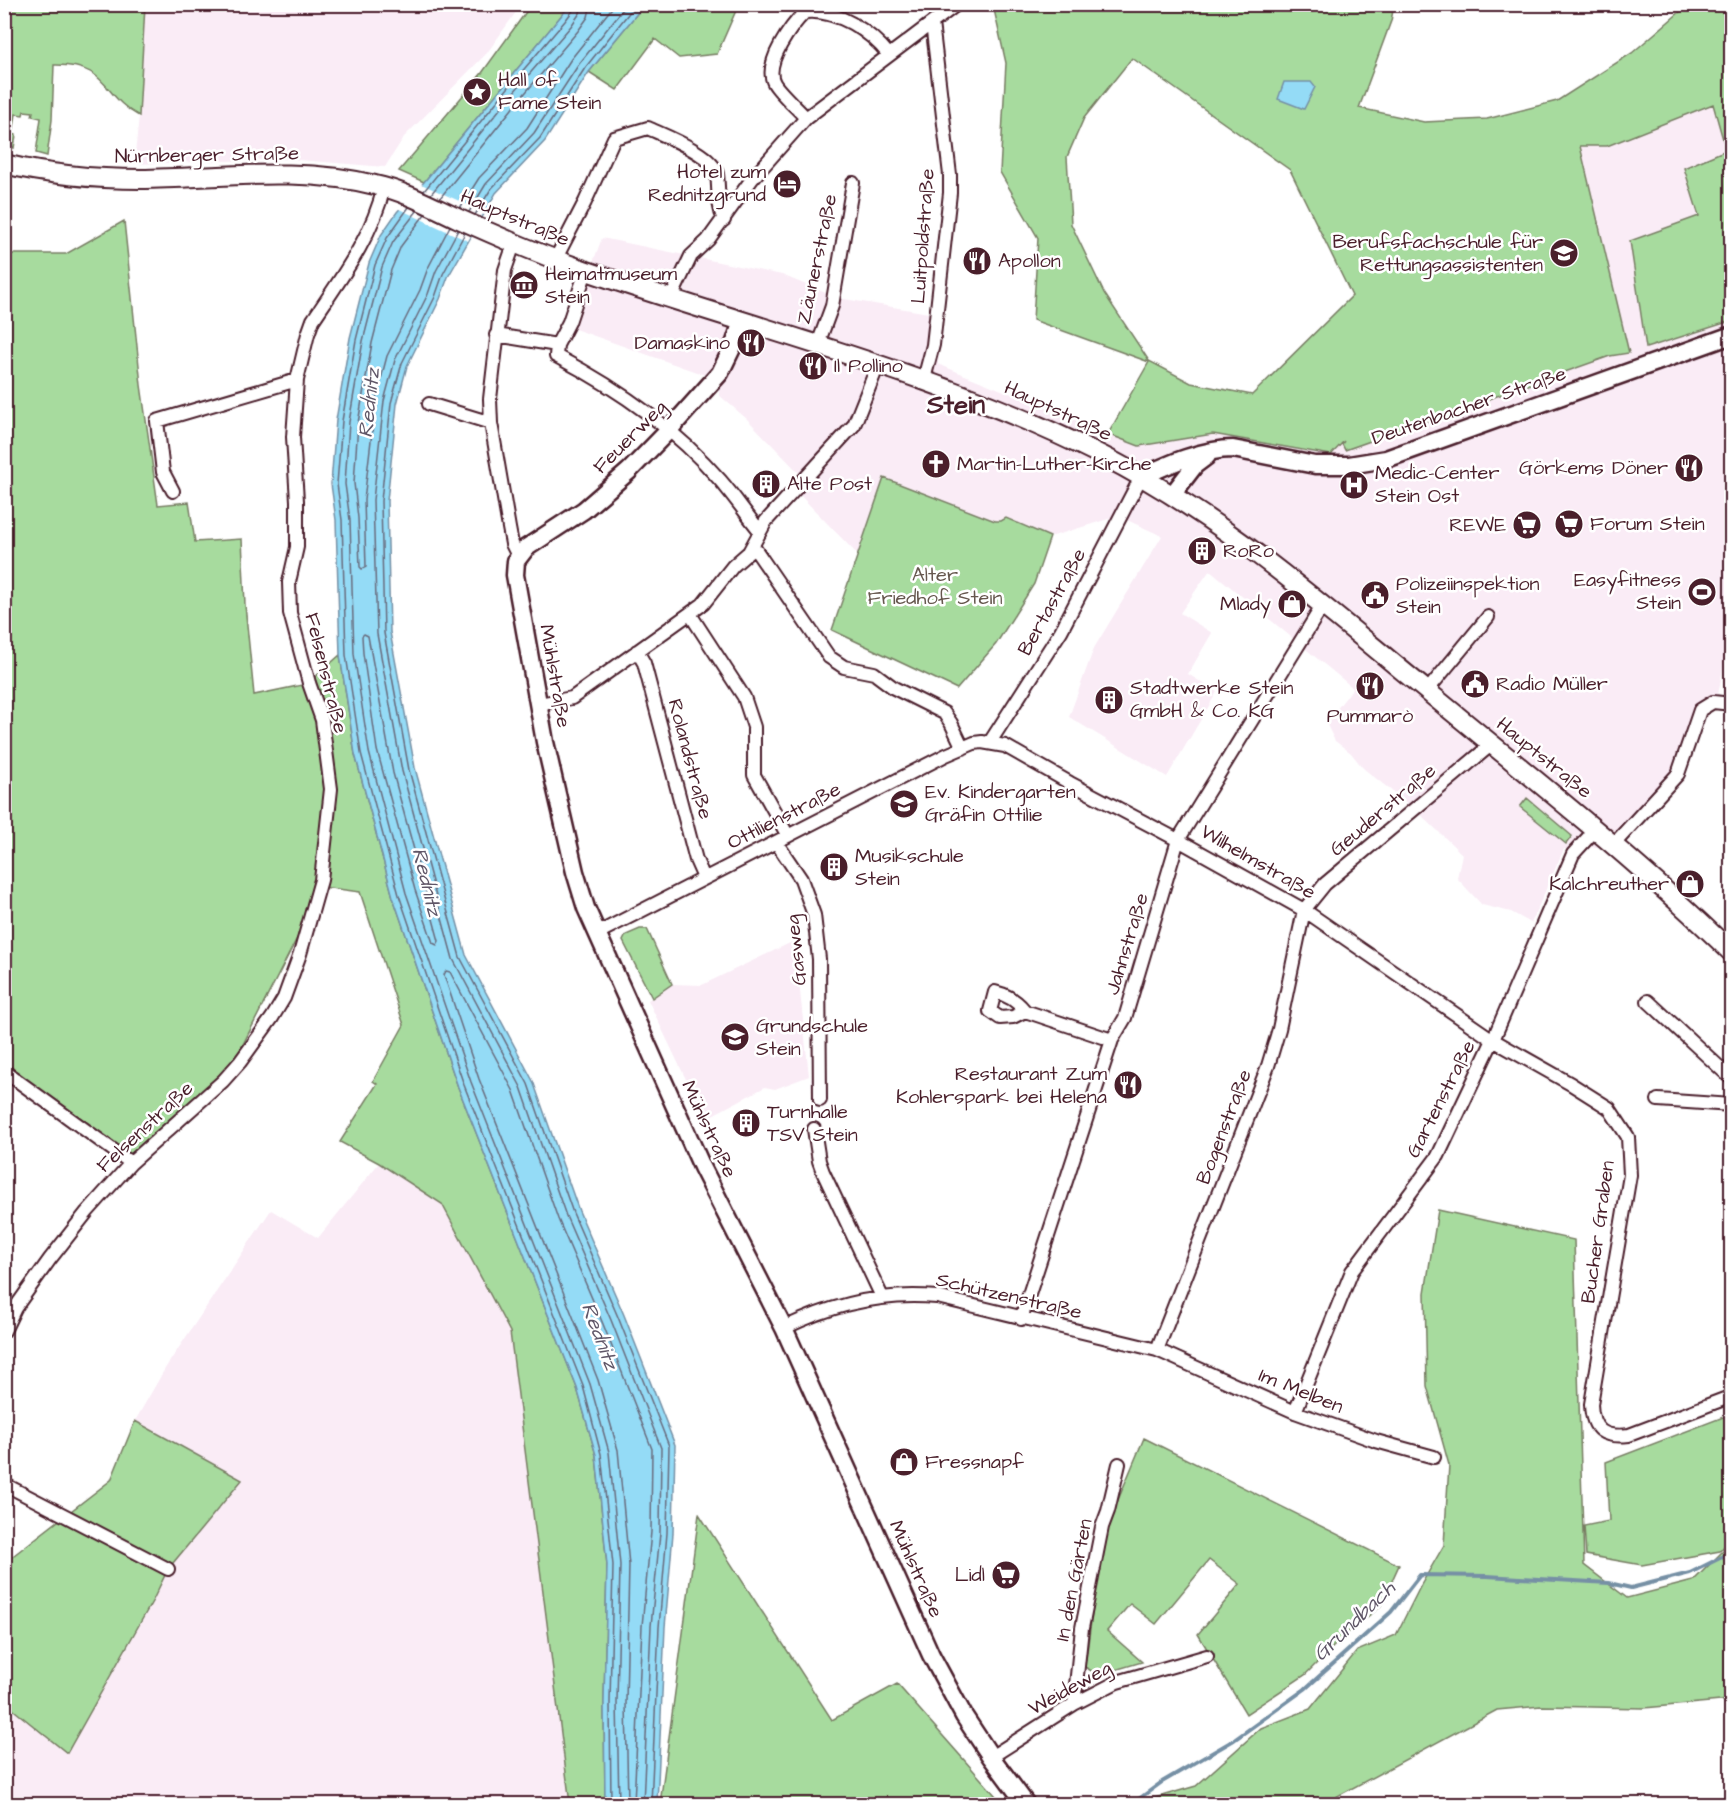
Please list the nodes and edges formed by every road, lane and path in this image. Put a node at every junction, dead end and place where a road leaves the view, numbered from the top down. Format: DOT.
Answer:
graph roads {
  1 [pos="957,4"];
  2 [pos="932,23"];
  3 [pos="890,55"];
  4 [pos="806,118"];
  5 [pos="4,164"];
  6 [pos="854,183"];
  7 [pos="384,187"];
  8 [pos="408,196"];
  9 [pos="724,220"];
  10 [pos="514,244"];
  11 [pos="555,260"];
  12 [pos="586,271"];
  13 [pos="671,298"];
  14 [pos="742,321"];
  15 [pos="496,335"];
  16 [pos="1731,335"];
  17 [pos="818,344"];
  18 [pos="557,345"];
  19 [pos="878,364"];
  20 [pos="924,379"];
  21 [pos="297,380"];
  22 [pos="429,404"];
  23 [pos="491,423"];
  24 [pos="669,430"];
  25 [pos="1213,452"];
  26 [pos="1141,477"];
  27 [pos="173,491"];
  28 [pos="1172,495"];
  29 [pos="760,531"];
  30 [pos="753,546"];
  31 [pos="518,556"];
  32 [pos="1323,605"];
  33 [pos="690,614"];
  34 [pos="1488,617"];
  35 [pos="637,651"];
  36 [pos="1427,691"];
  37 [pos="539,704"];
  38 [pos="1731,704"];
  39 [pos="990,742"];
  40 [pos="1492,744"];
  41 [pos="963,748"];
  42 [pos="1596,829"];
  43 [pos="788,836"];
  44 [pos="1178,840"];
  45 [pos="776,842"];
  46 [pos="1614,844"];
  47 [pos="705,878"];
  48 [pos="1304,910"];
  49 [pos="598,933"];
  50 [pos="1731,953"];
  51 [pos="1648,1001"];
  52 [pos="1025,1011"];
  53 [pos="1112,1040"];
  54 [pos="1493,1040"];
  55 [pos="4,1071"];
  56 [pos="1731,1079"];
  57 [pos="820,1100"];
  58 [pos="1658,1100"];
  59 [pos="1731,1104"];
  60 [pos="814,1129"];
  61 [pos="131,1163"];
  62 [pos="882,1297"];
  63 [pos="1021,1319"];
  64 [pos="784,1328"];
  65 [pos="4,1330"];
  66 [pos="1157,1350"];
  67 [pos="1731,1396"];
  68 [pos="1295,1412"];
  69 [pos="1434,1457"];
  70 [pos="1119,1464"];
  71 [pos="4,1484"];
  72 [pos="168,1569"];
  73 [pos="1207,1656"];
  74 [pos="1074,1704"];
  75 [pos="991,1757"];
  76 [pos="1026,1804"];
  1 -- 2 [label="street"];
  2 -- 3 [label="street"];
  2 -- 20 [label="street, Luitpoldstraße"];
  3 -- 4 [label="street"];
  3 -- 4 [label="street"];
  4 -- 9 [label="street"];
  5 -- 7 [label="main road, Nürnberger Straße"];
  6 -- 17 [label="street, Zäunerstraße"];
  7 -- 8 [label="main road, Nürnberger Straße"];
  7 -- 21 [label="street, Felsenstraße"];
  8 -- 10 [label="main road, Hauptstraße"];
  9 -- 11 [label="street"];
  9 -- 13 [label="street"];
  10 -- 11 [label="main road, Hauptstraße"];
  10 -- 15 [label="street, Mühlstraße"];
  11 -- 12 [label="main road, Hauptstraße"];
  12 -- 13 [label="main road, Hauptstraße"];
  12 -- 18 [label="street"];
  13 -- 14 [label="main road, Hauptstraße"];
  14 -- 17 [label="main road, Hauptstraße"];
  14 -- 24 [label="street, Feuerweg"];
  15 -- 18 [label="street"];
  15 -- 23 [label="street, Mühlstraße"];
  16 -- 25 [label="street, Deutenbacher Straße"];
  17 -- 19 [label="main road, Hauptstraße"];
  18 -- 24 [label="street"];
  19 -- 20 [label="main road, Hauptstraße"];
  19 -- 29 [label="street"];
  20 -- 26 [label="main road, Hauptstraße"];
  21 -- 27 [label="street"];
  21 -- 61 [label="street, Felsenstraße"];
  22 -- 23 [label="street"];
  23 -- 31 [label="street, Mühlstraße"];
  24 -- 29 [label="street"];
  24 -- 31 [label="street, Feuerweg"];
  25 -- 26 [label="street, Deutenbacher Straße"];
  25 -- 28 [label="street"];
  26 -- 28 [label="main road, Hauptstraße"];
  26 -- 39 [label="street, Bertastraße"];
  28 -- 32 [label="main road, Hauptstraße"];
  29 -- 30 [label="street"];
  30 -- 33 [label="street"];
  30 -- 41 [label="street"];
  31 -- 37 [label="street, Mühlstraße"];
  32 -- 36 [label="main road, Hauptstraße"];
  32 -- 44 [label="street, Jahnstraße"];
  33 -- 35 [label="street"];
  33 -- 43 [label="street"];
  34 -- 36 [label="street"];
  35 -- 37 [label="street"];
  35 -- 47 [label="street, Rolandstraße"];
  36 -- 40 [label="main road, Hauptstraße"];
  37 -- 49 [label="street, Mühlstraße"];
  38 -- 46 [label="street"];
  39 -- 41 [label="street, Ottilienstraße"];
  39 -- 44 [label="street, Wilhelmstraße"];
  40 -- 42 [label="main road, Hauptstraße"];
  40 -- 48 [label="street, Geuderstraße"];
  41 -- 43 [label="street, Ottilienstraße"];
  42 -- 46 [label="main road, Hauptstraße"];
  42 -- 54 [label="street, Gartenstraße"];
  43 -- 45 [label="street, Ottilienstraße"];
  44 -- 48 [label="street, Wilhelmstraße"];
  44 -- 53 [label="street, Jahnstraße"];
  45 -- 47 [label="street, Ottilienstraße"];
  45 -- 57 [label="street, Gasweg"];
  46 -- 50 [label="main road, Hauptstraße"];
  47 -- 49 [label="street, Ottilienstraße"];
  48 -- 54 [label="street, Wilhelmstraße"];
  48 -- 66 [label="street, Bogenstraße"];
  49 -- 64 [label="street, Mühlstraße"];
  51 -- 56 [label="street"];
  52 -- 53 [label="street"];
  53 -- 63 [label="street, Jahnstraße"];
  54 -- 67 [label="street, Bucher Graben"];
  54 -- 68 [label="street, Gartenstraße"];
  55 -- 61 [label="street"];
  58 -- 59 [label="street"];
  60 -- 62 [label="street"];
  61 -- 65 [label="street, Felsenstraße"];
  62 -- 63 [label="street, Schützenstraße"];
  62 -- 64 [label="street, Schützenstraße"];
  63 -- 66 [label="street, Schützenstraße"];
  64 -- 75 [label="street, Mühlstraße"];
  66 -- 68 [label="street, Im Melben"];
  68 -- 69 [label="street, Im Melben"];
  70 -- 74 [label="street, In den Gärten"];
  71 -- 72 [label="street"];
  73 -- 74 [label="street, Weideweg"];
  74 -- 75 [label="street, Weideweg"];
  75 -- 76 [label="street, Mühlstraße"];
}
